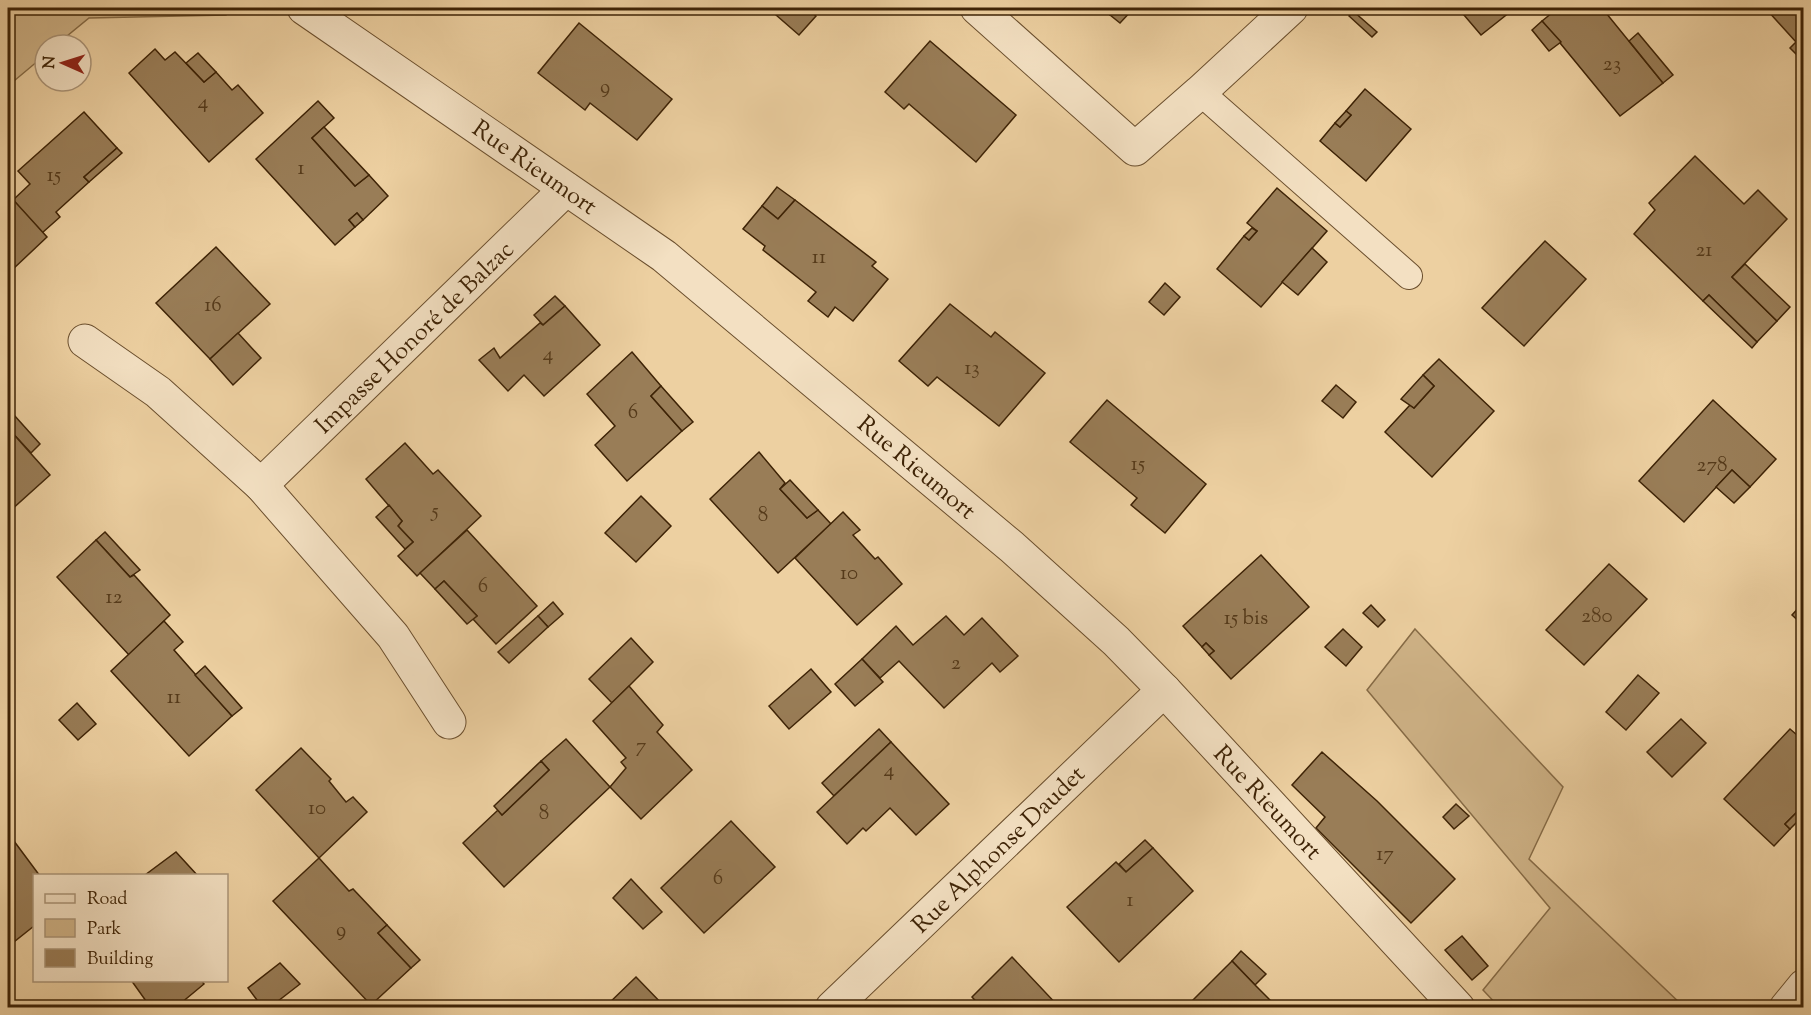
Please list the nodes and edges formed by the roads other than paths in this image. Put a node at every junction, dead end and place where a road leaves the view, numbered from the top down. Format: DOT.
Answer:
graph roads {
  1 [pos="304,8"];
  2 [pos="976,8"];
  3 [pos="1291,8"];
  4 [pos="1200,92"];
  5 [pos="566,189"];
  6 [pos="1408,276"];
  7 [pos="85,341"];
  8 [pos="261,485"];
  9 [pos="1164,690"];
  10 [pos="449,722"];
  11 [pos="1803,986"];
  12 [pos="840,1004"];
  13 [pos="1458,1008"];
  14 [pos="1785,1008"];
  1 -- 5 [label="street, Rue Rieumort"];
  2 -- 4 [label="street"];
  3 -- 4 [label="street"];
  4 -- 6 [label="lane"];
  5 -- 8 [label="street, Impasse Honoré de Balzac"];
  5 -- 9 [label="street, Rue Rieumort"];
  7 -- 8 [label="street"];
  8 -- 10 [label="street"];
  9 -- 12 [label="street, Rue Alphonse Daudet"];
  9 -- 13 [label="street, Rue Rieumort"];
  11 -- 14 [label="street"];
}
